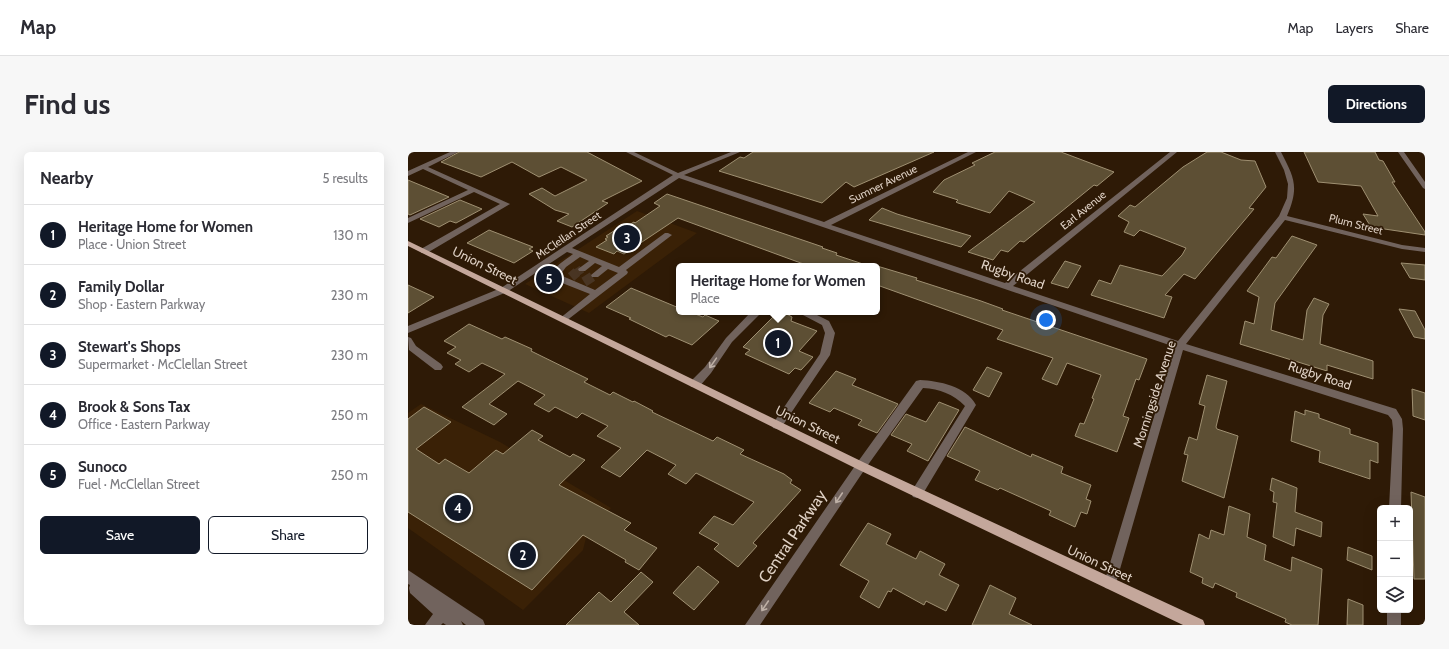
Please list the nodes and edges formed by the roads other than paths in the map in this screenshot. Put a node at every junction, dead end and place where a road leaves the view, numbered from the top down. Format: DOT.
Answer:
graph roads {
  1 [pos="455,152"];
  2 [pos="629,152"];
  3 [pos="737,152"];
  4 [pos="973,152"];
  5 [pos="1174,152"];
  6 [pos="1278,152"];
  7 [pos="1401,152"];
  8 [pos="423,167"];
  9 [pos="408,174"];
  10 [pos="678,175"];
  11 [pos="1425,187"];
  12 [pos="473,190"];
  13 [pos="1283,217"];
  14 [pos="408,221"];
  15 [pos="824,225"];
  16 [pos="668,235"];
  17 [pos="408,243"];
  18 [pos="566,249"];
  19 [pos="1425,250"];
  20 [pos="424,251"];
  21 [pos="579,254"];
  22 [pos="595,260"];
  23 [pos="608,265"];
  24 [pos="582,270"];
  25 [pos="620,270"];
  26 [pos="595,275"];
  27 [pos="1007,286"];
  28 [pos="504,290"];
  29 [pos="596,293"];
  30 [pos="753,315"];
  31 [pos="810,315"];
  32 [pos="563,319"];
  33 [pos="408,330"];
  34 [pos="408,340"];
  35 [pos="1180,345"];
  36 [pos="438,367"];
  37 [pos="695,384"];
  38 [pos="776,425"];
  39 [pos="861,466"];
  40 [pos="917,493"];
  41 [pos="1395,505"];
  42 [pos="408,576"];
  43 [pos="408,581"];
  44 [pos="1110,583"];
  45 [pos="1394,613"];
  46 [pos="443,614"];
  47 [pos="432,625"];
  48 [pos="456,625"];
  49 [pos="478,625"];
  50 [pos="752,625"];
  51 [pos="1198,625"];
  52 [pos="1394,625"];
  1 -- 8 [label="street"];
  2 -- 10 [label="street, Rugby Road"];
  3 -- 10 [label="street, McClellan Street"];
  4 -- 15 [label="street, Sumner Avenue"];
  5 -- 27 [label="street, Earl Avenue"];
  6 -- 13 [label="street, Morningside Avenue"];
  7 -- 11 [label="street"];
  8 -- 9 [label="street"];
  8 -- 12 [label="street"];
  10 -- 15 [label="street, Rugby Road"];
  10 -- 18 [label="street, McClellan Street"];
  12 -- 14 [label="street"];
  12 -- 20 [label="street"];
  13 -- 19 [label="street, Plum Street"];
  13 -- 35 [label="street, Morningside Avenue"];
  15 -- 27 [label="street, Rugby Road"];
  16 -- 25 [label="street"];
  17 -- 20 [label="main road, Union Street"];
  18 -- 21 [label="street"];
  18 -- 28 [label="street, McClellan Street"];
  20 -- 28 [label="main road, Union Street"];
  21 -- 22 [label="street"];
  21 -- 29 [label="street"];
  22 -- 23 [label="street"];
  22 -- 24 [label="street"];
  23 -- 25 [label="street"];
  23 -- 26 [label="street"];
  25 -- 29 [label="street"];
  27 -- 35 [label="street, Rugby Road"];
  28 -- 32 [label="main road, Union Street"];
  28 -- 33 [label="street, McClellan Street"];
  29 -- 32 [label="street"];
  30 -- 37 [label="street, one-way"];
  31 -- 38 [label="street"];
  32 -- 37 [label="main road, Union Street"];
  34 -- 36 [label="street"];
  35 -- 41 [label="street, Rugby Road"];
  35 -- 44 [label="street, Morningside Avenue"];
  37 -- 38 [label="main road, Union Street"];
  38 -- 39 [label="main road, Union Street"];
  39 -- 40 [label="main road, Union Street"];
  39 -- 40 [label="street, Central Parkway"];
  39 -- 50 [label="street, Central Parkway, one-way"];
  40 -- 44 [label="main road, Union Street"];
  42 -- 49 [label="street"];
  43 -- 46 [label="street"];
  44 -- 51 [label="main road, Union Street"];
  45 -- 52 [label="street"];
  46 -- 47 [label="street"];
  46 -- 48 [label="street"];
}
